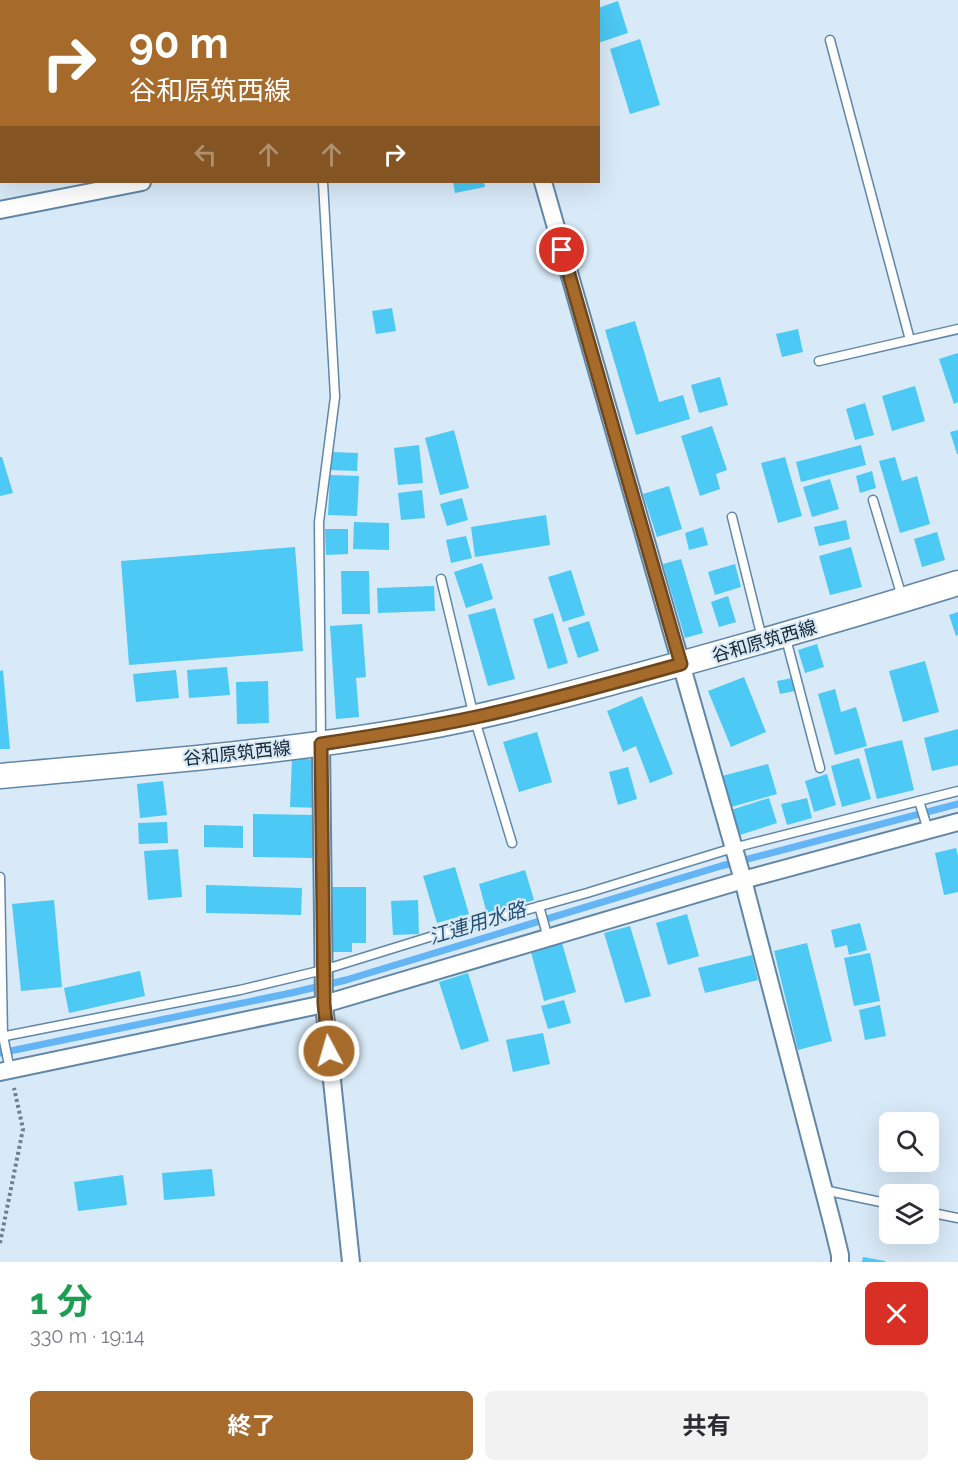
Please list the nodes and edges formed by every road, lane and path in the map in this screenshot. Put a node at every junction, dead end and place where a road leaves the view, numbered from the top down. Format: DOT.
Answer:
graph roads {
  1 [pos="830,40"];
  2 [pos="137,183"];
  3 [pos="323,183"];
  4 [pos="543,183"];
  5 [pos="0,210"];
  6 [pos="958,329"];
  7 [pos="910,340"];
  8 [pos="819,361"];
  9 [pos="873,500"];
  10 [pos="732,517"];
  11 [pos="441,579"];
  12 [pos="958,583"];
  13 [pos="903,600"];
  14 [pos="774,638"];
  15 [pos="681,664"];
  16 [pos="474,717"];
  17 [pos="321,744"];
  18 [pos="820,768"];
  19 [pos="0,776"];
  20 [pos="958,791"];
  21 [pos="919,801"];
  22 [pos="958,822"];
  23 [pos="928,830"];
  24 [pos="513,843"];
  25 [pos="733,848"];
  26 [pos="0,878"];
  27 [pos="742,880"];
  28 [pos="539,906"];
  29 [pos="548,938"];
  30 [pos="323,970"];
  31 [pos="324,1004"];
  32 [pos="2,1037"];
  33 [pos="5,1071"];
  34 [pos="824,1190"];
  35 [pos="879,1202"];
  36 [pos="939,1214"];
  37 [pos="958,1218"];
  38 [pos="0,1244"];
  39 [pos="351,1262"];
  40 [pos="840,1262"];
  1 -- 7 [label="lane"];
  2 -- 5 [label="street"];
  3 -- 17 [label="lane"];
  4 -- 15 [label="street"];
  6 -- 7 [label="lane"];
  7 -- 8 [label="lane"];
  9 -- 13 [label="lane"];
  10 -- 14 [label="lane"];
  11 -- 16 [label="lane"];
  12 -- 13 [label="main road, 谷和原筑西線"];
  13 -- 14 [label="main road, 谷和原筑西線"];
  14 -- 15 [label="main road, 谷和原筑西線"];
  14 -- 18 [label="lane"];
  15 -- 16 [label="main road, 谷和原筑西線"];
  15 -- 25 [label="street"];
  16 -- 17 [label="main road, 谷和原筑西線"];
  16 -- 24 [label="lane"];
  17 -- 19 [label="main road, 谷和原筑西線"];
  17 -- 30 [label="street"];
  20 -- 21 [label="lane"];
  21 -- 23 [label="lane"];
  21 -- 25 [label="lane"];
  22 -- 23 [label="street"];
  23 -- 27 [label="street"];
  25 -- 27 [label="street"];
  25 -- 28 [label="lane"];
  26 -- 32 [label="lane"];
  27 -- 29 [label="street"];
  27 -- 34 [label="street"];
  28 -- 29 [label="lane"];
  28 -- 30 [label="lane"];
  29 -- 31 [label="street"];
  30 -- 31 [label="street"];
  30 -- 32 [label="lane"];
  31 -- 33 [label="street"];
  31 -- 39 [label="street"];
  32 -- 33 [label="lane"];
  33 -- 38 [label="path"];
  34 -- 35 [label="lane"];
  34 -- 40 [label="street"];
  36 -- 37 [label="lane"];
}
